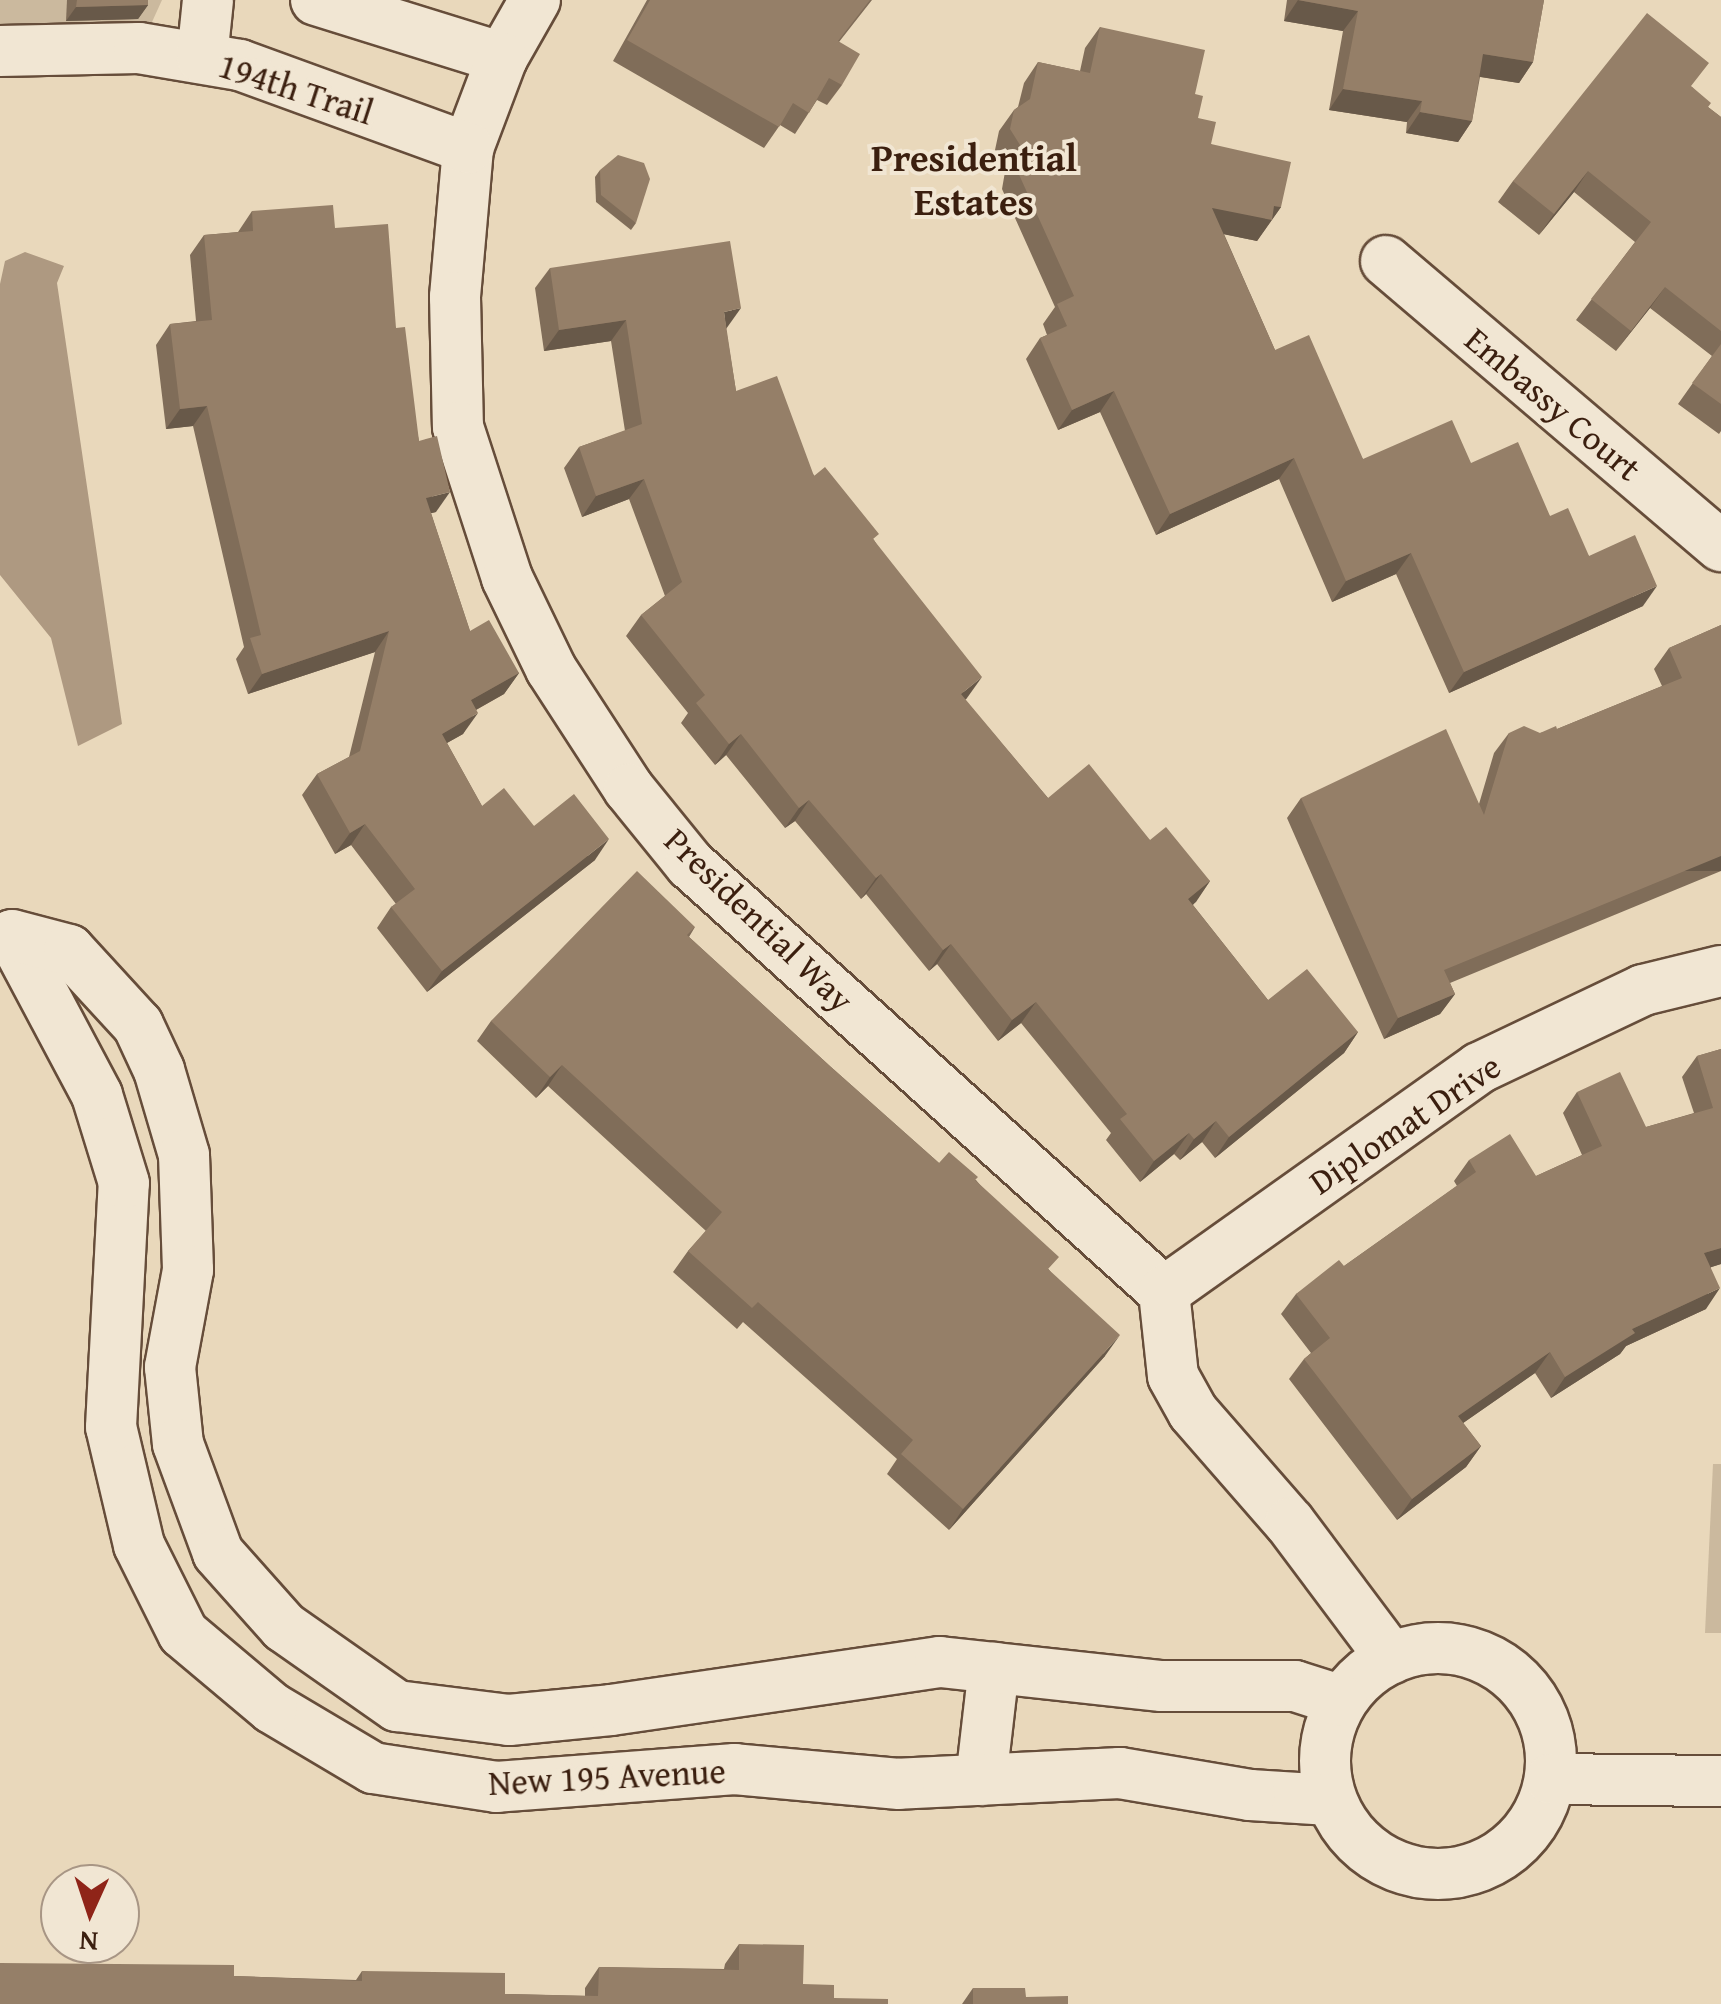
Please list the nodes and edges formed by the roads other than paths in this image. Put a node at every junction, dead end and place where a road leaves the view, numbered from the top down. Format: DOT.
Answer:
graph roads {
  1 [pos="208,0"];
  2 [pos="316,0"];
  3 [pos="535,0"];
  4 [pos="0,51"];
  5 [pos="202,58"];
  6 [pos="502,58"];
  7 [pos="468,148"];
  8 [pos="1386,261"];
  9 [pos="1721,546"];
  10 [pos="6,933"];
  11 [pos="1721,971"];
  12 [pos="1164,1292"];
  13 [pos="1391,1658"];
  14 [pos="994,1668"];
  15 [pos="1342,1702"];
  16 [pos="1550,1779"];
  17 [pos="981,1780"];
  18 [pos="1721,1781"];
  19 [pos="1330,1800"];
  1 -- 5 [label="street"];
  2 -- 6 [label="street"];
  3 -- 6 [label="street, Presidential Way"];
  4 -- 5 [label="street, 194th Trail"];
  5 -- 7 [label="street, 194th Trail"];
  6 -- 7 [label="street, Presidential Way"];
  7 -- 12 [label="street, Presidential Way"];
  8 -- 9 [label="street, Embassy Court"];
  10 -- 14 [label="street, New 195 Avenue"];
  10 -- 17 [label="street, New 195 Avenue"];
  11 -- 12 [label="street, Diplomat Drive"];
  12 -- 13 [label="street"];
  13 -- 15 [label="street"];
  13 -- 16 [label="street"];
  14 -- 15 [label="street, New 195 Avenue"];
  14 -- 17 [label="street"];
  15 -- 19 [label="street"];
  16 -- 18 [label="street"];
  16 -- 19 [label="street"];
  17 -- 19 [label="street, New 195 Avenue"];
}
